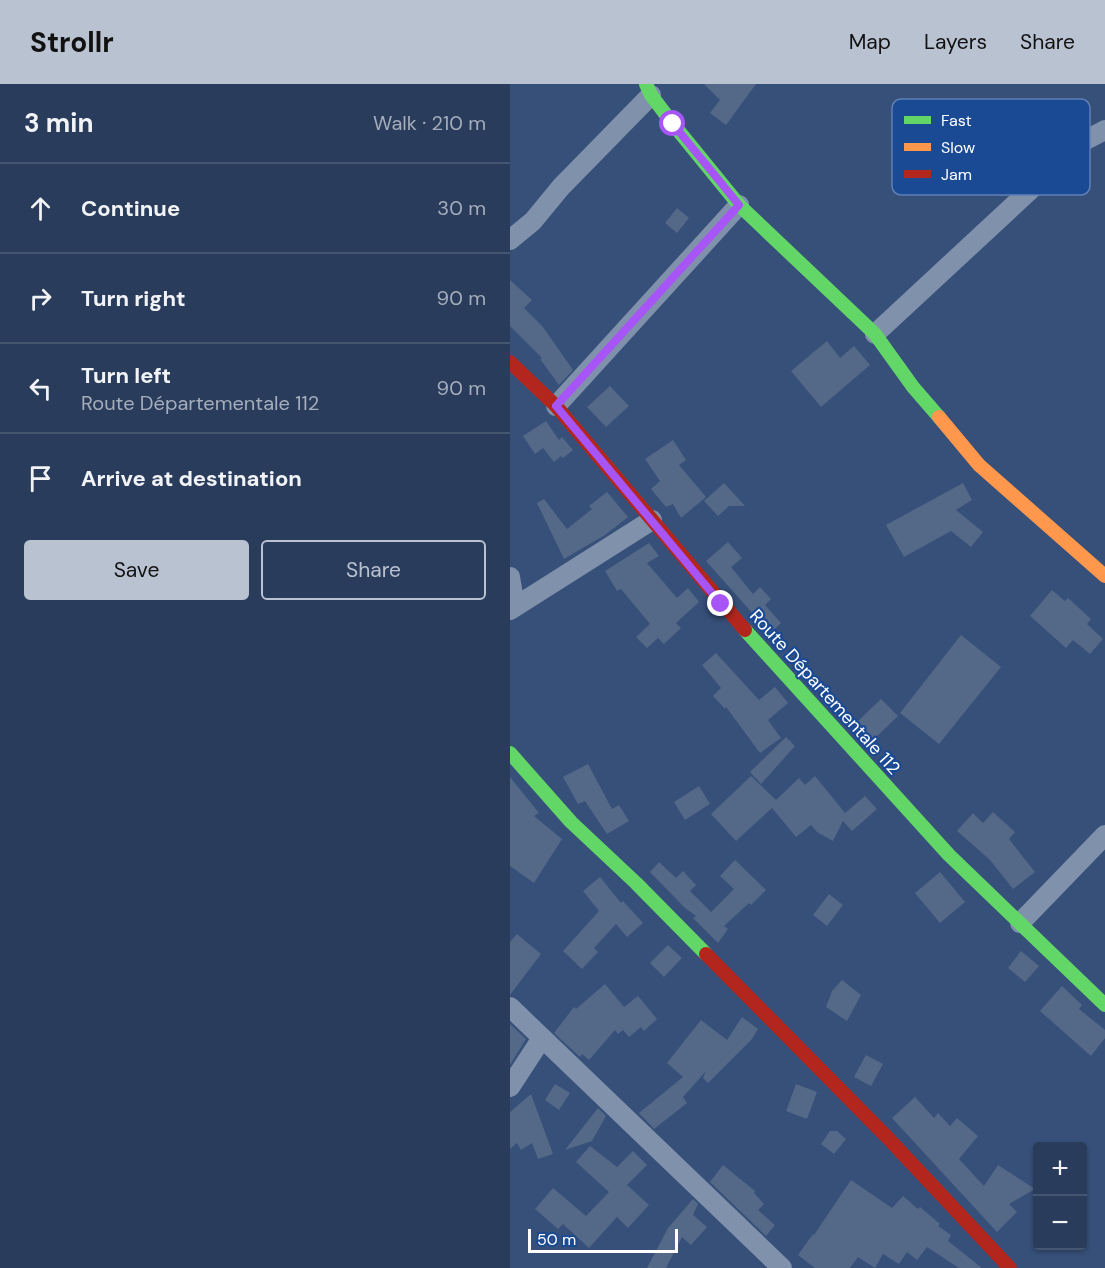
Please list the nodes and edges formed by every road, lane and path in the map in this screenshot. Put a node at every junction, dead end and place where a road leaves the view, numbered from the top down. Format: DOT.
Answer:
graph roads {
  1 [pos="648,89"];
  2 [pos="1105,130"];
  3 [pos="1090,138"];
  4 [pos="1025,195"];
  5 [pos="739,205"];
  6 [pos="510,240"];
  7 [pos="875,334"];
  8 [pos="510,362"];
  9 [pos="556,406"];
  10 [pos="652,520"];
  11 [pos="1105,576"];
  12 [pos="510,577"];
  13 [pos="513,608"];
  14 [pos="510,753"];
  15 [pos="1105,835"];
  16 [pos="1020,923"];
  17 [pos="1105,1005"];
  18 [pos="510,1007"];
  19 [pos="542,1038"];
  20 [pos="510,1087"];
  21 [pos="783,1268"];
  22 [pos="1009,1268"];
  1 -- 5 [label="street"];
  1 -- 6 [label="street"];
  2 -- 3 [label="street"];
  4 -- 7 [label="street"];
  5 -- 7 [label="street"];
  5 -- 9 [label="street"];
  7 -- 11 [label="street"];
  8 -- 9 [label="street, Route Départementale 112"];
  9 -- 10 [label="street, Route Départementale 112"];
  10 -- 13 [label="street"];
  10 -- 16 [label="street, Route Départementale 112"];
  12 -- 13 [label="street"];
  14 -- 22 [label="street"];
  15 -- 16 [label="street"];
  16 -- 17 [label="street, Route Départementale 112"];
  18 -- 19 [label="street"];
  19 -- 20 [label="street"];
  19 -- 21 [label="street"];
}
